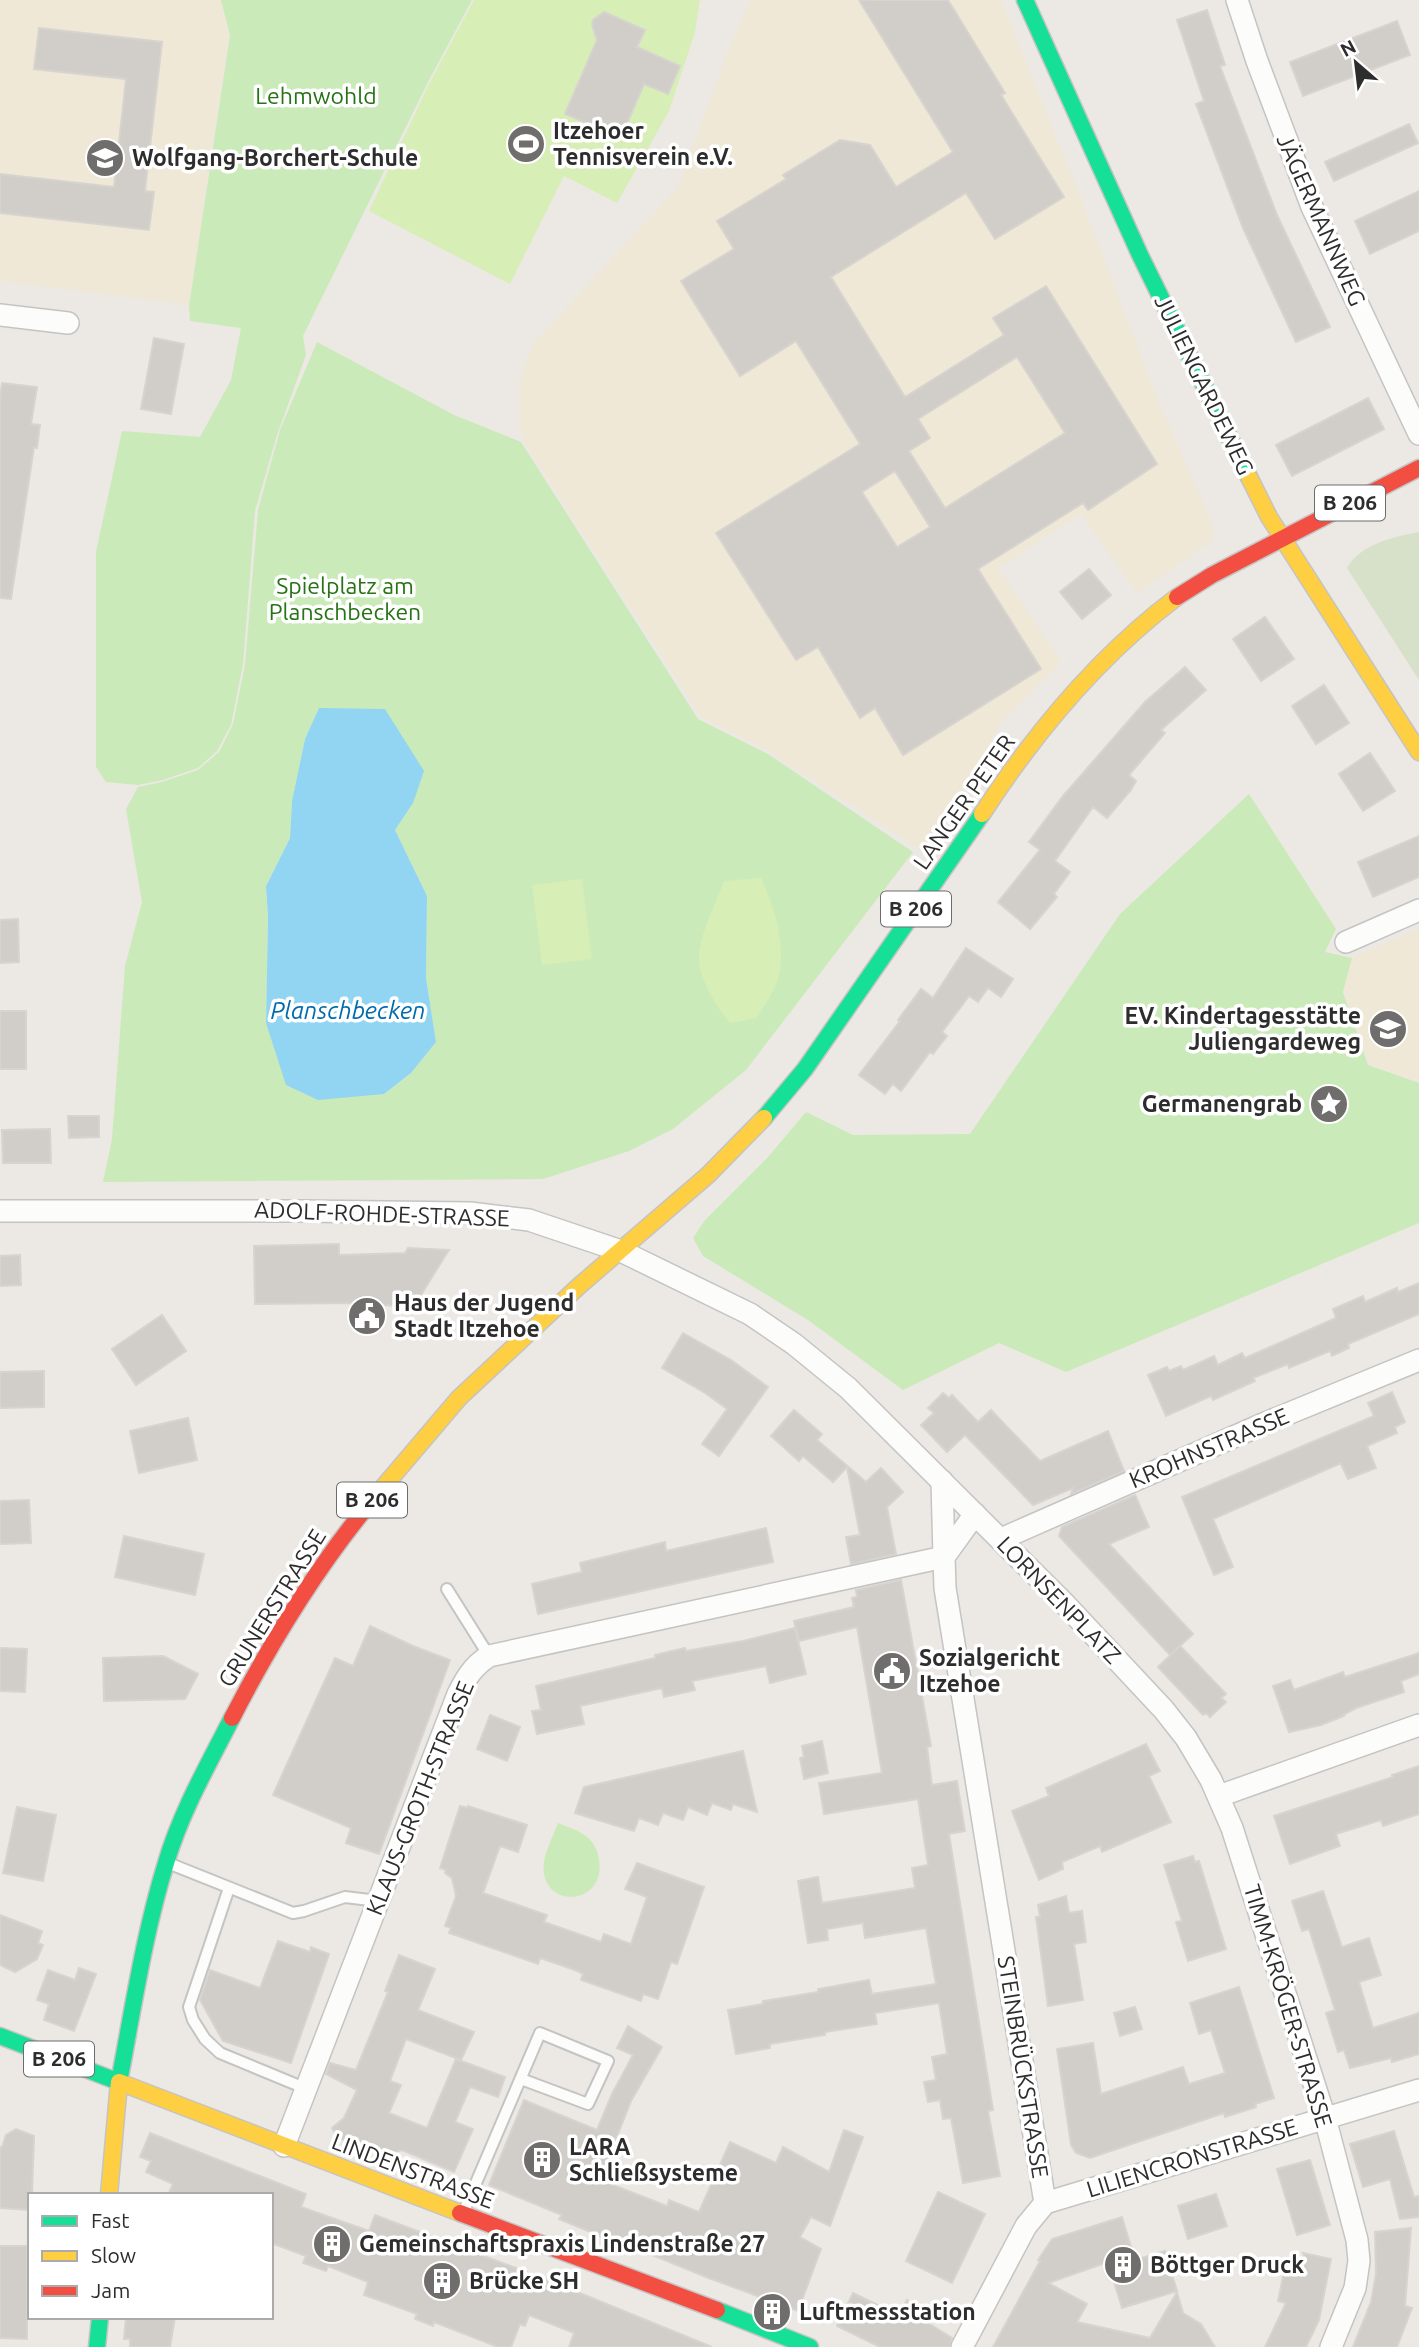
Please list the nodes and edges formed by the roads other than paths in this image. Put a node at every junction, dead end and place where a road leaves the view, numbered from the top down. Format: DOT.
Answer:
graph roads {
  1 [pos="1025,0"];
  2 [pos="1237,0"];
  3 [pos="0,315"];
  4 [pos="68,323"];
  5 [pos="1419,434"];
  6 [pos="1419,468"];
  7 [pos="1282,538"];
  8 [pos="1419,752"];
  9 [pos="1419,911"];
  10 [pos="1346,942"];
  11 [pos="0,1211"];
  12 [pos="621,1251"];
  13 [pos="1419,1360"];
  14 [pos="906,1445"];
  15 [pos="942,1481"];
  16 [pos="975,1514"];
  17 [pos="1000,1539"];
  18 [pos="944,1557"];
  19 [pos="447,1589"];
  20 [pos="489,1656"];
  21 [pos="1142,1686"];
  22 [pos="1419,1725"];
  23 [pos="1219,1796"];
  24 [pos="166,1862"];
  25 [pos="229,1888"];
  26 [pos="378,1901"];
  27 [pos="0,2036"];
  28 [pos="521,2079"];
  29 [pos="119,2082"];
  30 [pos="307,2089"];
  31 [pos="1419,2090"];
  32 [pos="1325,2118"];
  33 [pos="284,2146"];
  34 [pos="109,2193"];
  35 [pos="1045,2203"];
  36 [pos="463,2214"];
  37 [pos="100,2319"];
  38 [pos="97,2347"];
  39 [pos="810,2347"];
  40 [pos="962,2347"];
  41 [pos="1331,2347"];
  1 -- 7 [label="main road, JULIENGARDEWEG"];
  2 -- 5 [label="street, JÄGERMANNWEG"];
  3 -- 4 [label="street"];
  6 -- 7 [label="main road, LANGER PETER / B 206"];
  7 -- 8 [label="main road, JULIENGARDEWEG"];
  7 -- 12 [label="main road, LANGER PETER / B 206"];
  9 -- 10 [label="street"];
  11 -- 12 [label="street, ADOLF-ROHDE-STRASSE"];
  12 -- 14 [label="street, ADOLF-ROHDE-STRASSE"];
  12 -- 24 [label="main road, GRUNERSTRASSE / B 206"];
  13 -- 17 [label="street, KROHNSTRASSE"];
  14 -- 15 [label="street, LORNSENPLATZ"];
  15 -- 16 [label="street, LORNSENPLATZ"];
  15 -- 18 [label="street"];
  16 -- 17 [label="street, LORNSENPLATZ"];
  16 -- 18 [label="street, LORNSENPLATZ"];
  17 -- 21 [label="street, LORNSENPLATZ"];
  18 -- 20 [label="street, KLAUS-GROTH-STRASSE"];
  18 -- 35 [label="street, STEINBRÜCKSTRASSE"];
  19 -- 20 [label="lane"];
  20 -- 26 [label="street, KLAUS-GROTH-STRASSE"];
  21 -- 23 [label="street, TIMM-KRÖGER-STRASSE"];
  22 -- 23 [label="street"];
  23 -- 32 [label="street, TIMM-KRÖGER-STRASSE"];
  24 -- 25 [label="lane"];
  24 -- 29 [label="main road, GRUNERSTRASSE / B 206"];
  25 -- 26 [label="lane"];
  25 -- 30 [label="lane"];
  26 -- 30 [label="street, KLAUS-GROTH-STRASSE"];
  27 -- 29 [label="main road, LINDENSTRASSE / B 206"];
  28 -- 28 [label="lane"];
  28 -- 36 [label="lane"];
  29 -- 33 [label="main road, LINDENSTRASSE"];
  29 -- 34 [label="main road, GRUNERSTRASSE"];
  30 -- 33 [label="street, KLAUS-GROTH-STRASSE"];
  31 -- 32 [label="street, LILIENCRONSTRASSE"];
  32 -- 35 [label="street, LILIENCRONSTRASSE"];
  32 -- 41 [label="street, TIMM-KRÖGER-STRASSE"];
  33 -- 36 [label="main road, LINDENSTRASSE"];
  35 -- 40 [label="street, STEINBRÜCKSTRASSE"];
  36 -- 39 [label="main road, LINDENSTRASSE"];
  37 -- 38 [label="main road"];
}
